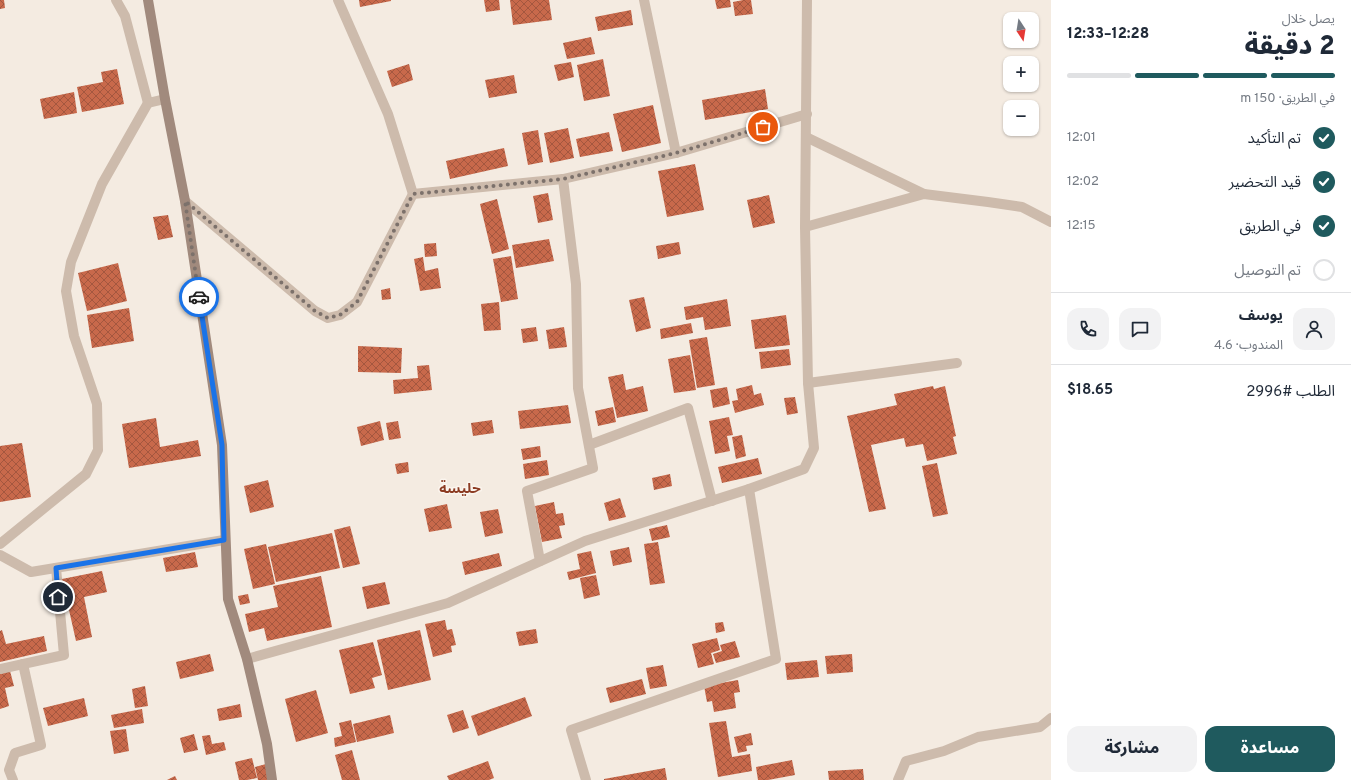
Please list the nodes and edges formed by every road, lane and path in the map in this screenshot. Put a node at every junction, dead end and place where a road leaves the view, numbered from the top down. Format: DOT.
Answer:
graph roads {
  1 [pos="116,0"];
  2 [pos="148,0"];
  3 [pos="338,0"];
  4 [pos="644,0"];
  5 [pos="807,0"];
  6 [pos="165,99"];
  7 [pos="148,103"];
  8 [pos="807,114"];
  9 [pos="806,137"];
  10 [pos="676,153"];
  11 [pos="563,179"];
  12 [pos="413,194"];
  13 [pos="924,194"];
  14 [pos="185,201"];
  15 [pos="1051,222"];
  16 [pos="805,227"];
  17 [pos="957,363"];
  18 [pos="808,383"];
  19 [pos="589,445"];
  20 [pos="749,489"];
  21 [pos="712,501"];
  22 [pos="224,540"];
  23 [pos="0,544"];
  24 [pos="0,555"];
  25 [pos="540,561"];
  26 [pos="56,568"];
  27 [pos="248,659"];
  28 [pos="23,664"];
  29 [pos="0,669"];
  30 [pos="1051,718"];
  31 [pos="13,780"];
  32 [pos="272,780"];
  33 [pos="586,780"];
  34 [pos="898,780"];
  1 -- 7 [label="street"];
  2 -- 6 [label="street"];
  3 -- 12 [label="street"];
  4 -- 10 [label="street"];
  5 -- 8 [label="street"];
  6 -- 7 [label="street"];
  6 -- 14 [label="street"];
  7 -- 23 [label="street"];
  8 -- 9 [label="street"];
  8 -- 10 [label="street"];
  9 -- 13 [label="street"];
  9 -- 16 [label="street"];
  10 -- 11 [label="street"];
  11 -- 12 [label="street"];
  11 -- 19 [label="street"];
  12 -- 14 [label="street"];
  13 -- 15 [label="street"];
  13 -- 16 [label="street"];
  14 -- 22 [label="street"];
  16 -- 18 [label="street"];
  17 -- 18 [label="street"];
  18 -- 20 [label="street"];
  19 -- 21 [label="street"];
  19 -- 25 [label="street"];
  20 -- 21 [label="street"];
  20 -- 33 [label="street"];
  21 -- 25 [label="street"];
  22 -- 26 [label="street"];
  22 -- 27 [label="street"];
  24 -- 26 [label="street"];
  25 -- 27 [label="street"];
  26 -- 28 [label="street"];
  27 -- 32 [label="street"];
  28 -- 29 [label="street"];
  28 -- 31 [label="street"];
  30 -- 34 [label="street"];
}
